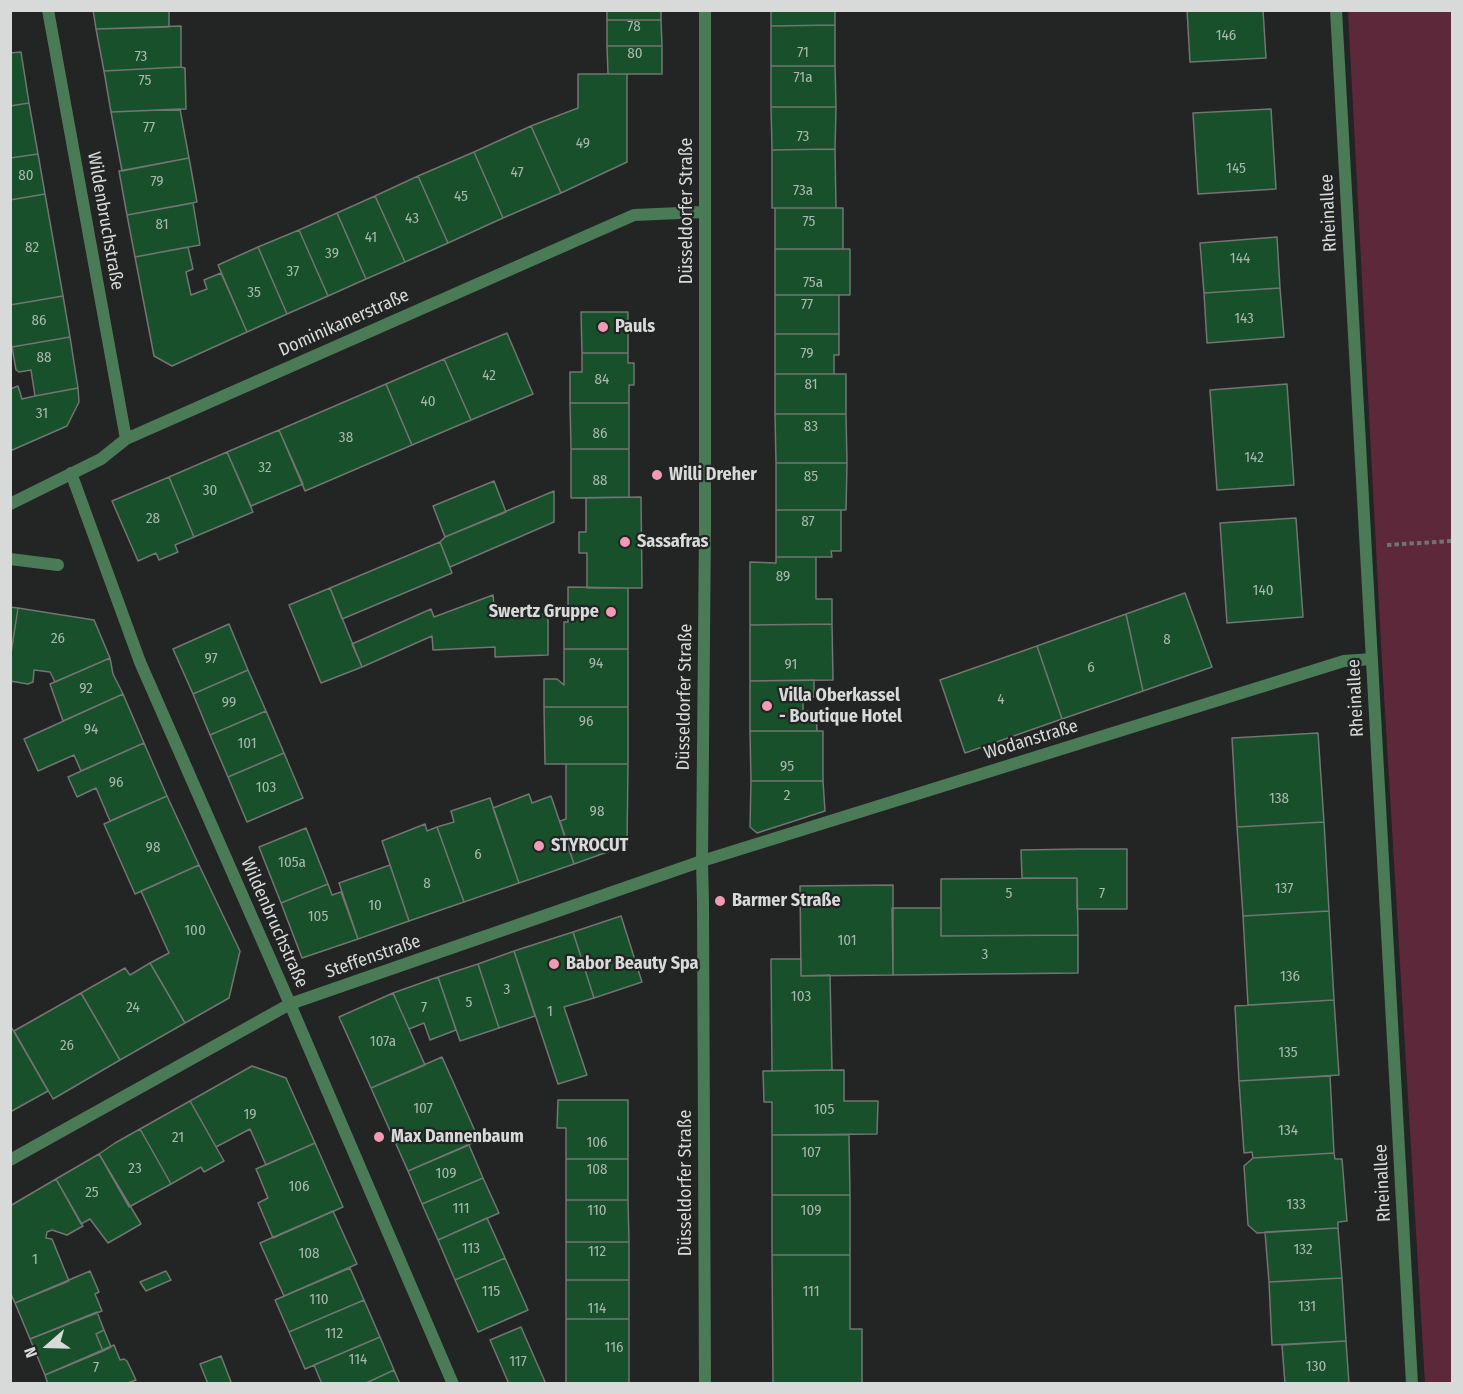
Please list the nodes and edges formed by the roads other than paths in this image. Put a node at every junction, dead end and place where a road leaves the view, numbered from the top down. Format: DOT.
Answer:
graph roads {
  1 [pos="48,10"];
  2 [pos="705,10"];
  3 [pos="1336,10"];
  4 [pos="704,212"];
  5 [pos="126,439"];
  6 [pos="71,473"];
  7 [pos="10,504"];
  8 [pos="10,559"];
  9 [pos="58,565"];
  10 [pos="1372,659"];
  11 [pos="702,861"];
  12 [pos="290,1004"];
  13 [pos="10,1160"];
  14 [pos="453,1383"];
  15 [pos="705,1383"];
  16 [pos="1412,1383"];
  1 -- 5 [label="street, Wildenbruchstraße"];
  2 -- 4 [label="street, Düsseldorfer Straße"];
  3 -- 10 [label="street, Rheinallee"];
  4 -- 5 [label="street, Dominikanerstraße"];
  4 -- 11 [label="street, Düsseldorfer Straße"];
  5 -- 6 [label="street, Dominikanerstraße"];
  6 -- 7 [label="street, Dominikanerstraße"];
  6 -- 12 [label="street, Wildenbruchstraße"];
  8 -- 9 [label="street"];
  10 -- 11 [label="street, Wodanstraße"];
  10 -- 16 [label="street, Rheinallee"];
  11 -- 12 [label="street, Steffenstraße"];
  11 -- 15 [label="street, Düsseldorfer Straße"];
  12 -- 13 [label="street, Steffenstraße"];
  12 -- 14 [label="street, Wildenbruchstraße"];
}
